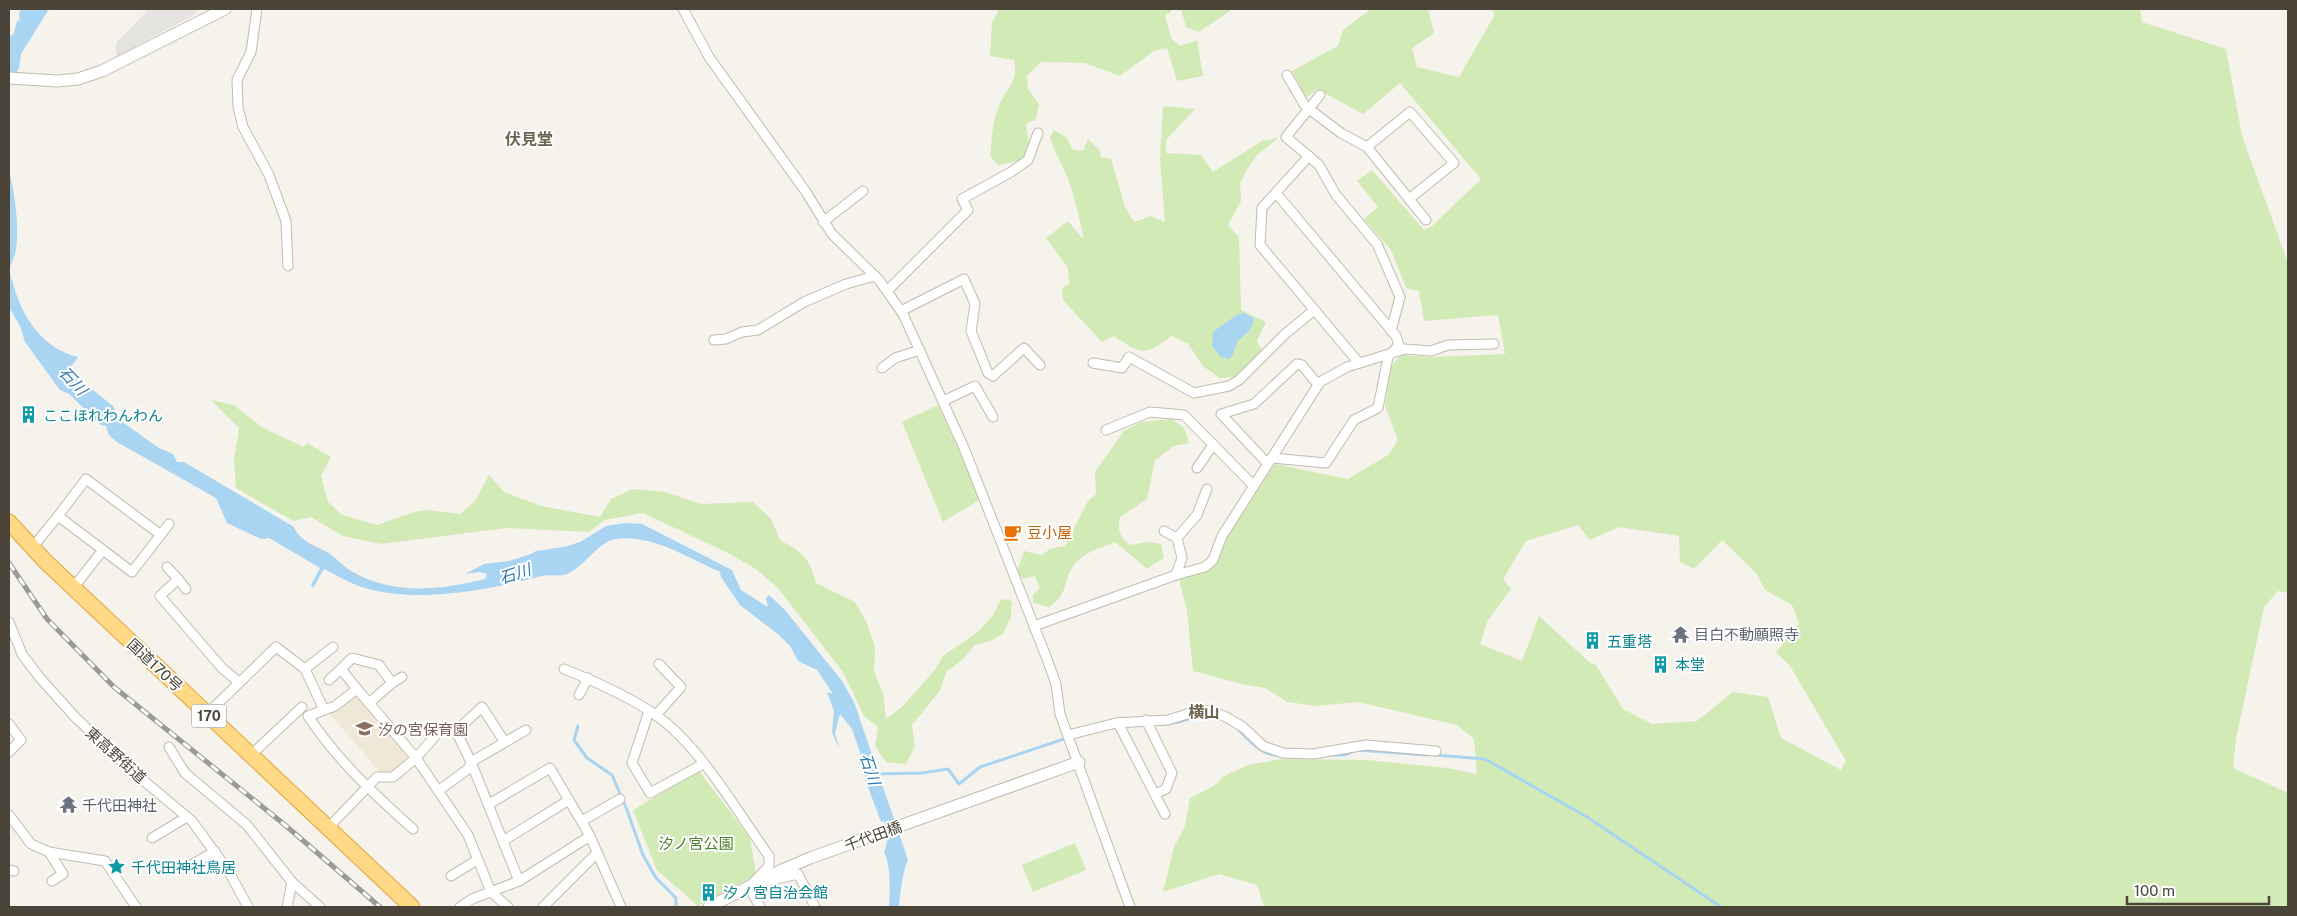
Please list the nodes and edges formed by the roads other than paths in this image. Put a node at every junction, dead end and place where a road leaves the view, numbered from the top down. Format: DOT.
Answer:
graph roads {
  1 [pos="226,9"];
  2 [pos="257,9"];
  3 [pos="683,9"];
  4 [pos="1287,75"];
  5 [pos="9,78"];
  6 [pos="1320,95"];
  7 [pos="1309,109"];
  8 [pos="1038,133"];
  9 [pos="1367,147"];
  10 [pos="1309,156"];
  11 [pos="863,191"];
  12 [pos="1276,193"];
  13 [pos="1409,200"];
  14 [pos="1426,220"];
  15 [pos="823,222"];
  16 [pos="288,266"];
  17 [pos="875,276"];
  18 [pos="887,291"];
  19 [pos="1314,310"];
  20 [pos="901,311"];
  21 [pos="1391,331"];
  22 [pos="714,340"];
  23 [pos="1494,344"];
  24 [pos="920,350"];
  25 [pos="1393,352"];
  26 [pos="1093,363"];
  27 [pos="1359,363"];
  28 [pos="1040,366"];
  29 [pos="882,368"];
  30 [pos="1318,385"];
  31 [pos="943,401"];
  32 [pos="994,416"];
  33 [pos="1106,430"];
  34 [pos="1213,445"];
  35 [pos="1270,461"];
  36 [pos="1197,468"];
  37 [pos="1254,486"];
  38 [pos="1207,489"];
  39 [pos="58,516"];
  40 [pos="9,522"];
  41 [pos="169,524"];
  42 [pos="1164,531"];
  43 [pos="161,535"];
  44 [pos="1177,538"];
  45 [pos="32,548"];
  46 [pos="103,550"];
  47 [pos="167,568"];
  48 [pos="1176,575"];
  49 [pos="178,579"];
  50 [pos="73,588"];
  51 [pos="186,589"];
  52 [pos="9,622"];
  53 [pos="1034,626"];
  54 [pos="333,647"];
  55 [pos="659,664"];
  56 [pos="305,669"];
  57 [pos="341,669"];
  58 [pos="564,669"];
  59 [pos="402,677"];
  60 [pos="588,678"];
  61 [pos="329,680"];
  62 [pos="239,682"];
  63 [pos="392,683"];
  64 [pos="357,689"];
  65 [pos="579,696"];
  66 [pos="369,703"];
  67 [pos="302,707"];
  68 [pos="324,710"];
  69 [pos="653,713"];
  70 [pos="207,714"];
  71 [pos="1146,720"];
  72 [pos="1118,723"];
  73 [pos="9,724"];
  74 [pos="526,730"];
  75 [pos="456,731"];
  76 [pos="1068,735"];
  77 [pos="504,741"];
  78 [pos="169,747"];
  79 [pos="1436,751"];
  80 [pos="9,752"];
  81 [pos="250,755"];
  82 [pos="416,758"];
  83 [pos="472,762"];
  84 [pos="1078,762"];
  85 [pos="703,764"];
  86 [pos="367,788"];
  87 [pos="438,791"];
  88 [pos="1155,794"];
  89 [pos="620,799"];
  90 [pos="569,800"];
  91 [pos="489,804"];
  92 [pos="1165,814"];
  93 [pos="9,815"];
  94 [pos="188,817"];
  95 [pos="582,821"];
  96 [pos="328,828"];
  97 [pos="413,829"];
  98 [pos="590,836"];
  99 [pos="152,838"];
  100 [pos="503,841"];
  101 [pos="215,851"];
  102 [pos="49,852"];
  103 [pos="596,854"];
  104 [pos="477,860"];
  105 [pos="193,864"];
  106 [pos="451,876"];
  107 [pos="52,881"];
  108 [pos="519,881"];
  109 [pos="292,882"];
  110 [pos="754,884"];
  111 [pos="491,892"];
  112 [pos="136,907"];
  113 [pos="248,907"];
  114 [pos="287,907"];
  115 [pos="320,907"];
  116 [pos="412,907"];
  117 [pos="460,907"];
  118 [pos="508,907"];
  119 [pos="543,907"];
  120 [pos="621,907"];
  121 [pos="709,907"];
  122 [pos="760,907"];
  123 [pos="816,907"];
  124 [pos="1130,907"];
  1 -- 5 [label="street"];
  2 -- 16 [label="street"];
  3 -- 15 [label="street"];
  4 -- 7 [label="street"];
  6 -- 7 [label="street"];
  7 -- 9 [label="street"];
  7 -- 10 [label="street"];
  8 -- 18 [label="street"];
  9 -- 13 [label="street"];
  9 -- 13 [label="street"];
  10 -- 12 [label="street"];
  10 -- 21 [label="street"];
  11 -- 15 [label="street"];
  12 -- 19 [label="street"];
  12 -- 21 [label="street"];
  13 -- 14 [label="street"];
  15 -- 17 [label="street"];
  17 -- 18 [label="street"];
  17 -- 22 [label="street"];
  18 -- 20 [label="street"];
  19 -- 26 [label="street"];
  19 -- 27 [label="street"];
  20 -- 24 [label="street"];
  20 -- 28 [label="street"];
  21 -- 25 [label="street"];
  23 -- 25 [label="street"];
  24 -- 29 [label="street"];
  24 -- 31 [label="street"];
  25 -- 27 [label="street"];
  25 -- 35 [label="street"];
  27 -- 30 [label="street"];
  30 -- 35 [label="street"];
  30 -- 35 [label="street"];
  31 -- 32 [label="street"];
  31 -- 53 [label="street"];
  33 -- 34 [label="street"];
  34 -- 36 [label="street"];
  34 -- 37 [label="street"];
  35 -- 37 [label="street"];
  37 -- 48 [label="street"];
  38 -- 44 [label="street"];
  39 -- 43 [label="street"];
  39 -- 45 [label="street"];
  39 -- 46 [label="street"];
  40 -- 45 [label="highway, 国道170号 / 170"];
  41 -- 43 [label="street"];
  42 -- 44 [label="street"];
  43 -- 46 [label="street"];
  44 -- 48 [label="street"];
  45 -- 50 [label="highway, 国道170号 / 170"];
  46 -- 50 [label="street"];
  47 -- 49 [label="street"];
  48 -- 53 [label="street"];
  49 -- 51 [label="street"];
  49 -- 62 [label="street"];
  50 -- 70 [label="highway, 国道170号 / 170"];
  52 -- 94 [label="street, 東高野街道"];
  53 -- 76 [label="street"];
  54 -- 56 [label="street"];
  55 -- 69 [label="street"];
  56 -- 62 [label="street"];
  56 -- 68 [label="street"];
  57 -- 61 [label="street"];
  57 -- 63 [label="street"];
  57 -- 64 [label="street"];
  58 -- 60 [label="street"];
  59 -- 63 [label="street"];
  60 -- 65 [label="street"];
  60 -- 69 [label="street"];
  62 -- 70 [label="street"];
  63 -- 66 [label="street"];
  64 -- 66 [label="street"];
  64 -- 68 [label="street"];
  66 -- 82 [label="street"];
  67 -- 81 [label="street"];
  68 -- 86 [label="street"];
  69 -- 85 [label="street"];
  69 -- 85 [label="street"];
  70 -- 81 [label="highway, 国道170号 / 170"];
  71 -- 72 [label="street"];
  71 -- 79 [label="street"];
  71 -- 88 [label="street"];
  72 -- 76 [label="street"];
  72 -- 88 [label="street"];
  73 -- 80 [label="street"];
  74 -- 77 [label="street"];
  75 -- 77 [label="street"];
  75 -- 82 [label="street"];
  75 -- 83 [label="street"];
  76 -- 84 [label="street"];
  77 -- 83 [label="street"];
  78 -- 109 [label="street"];
  81 -- 96 [label="highway, 国道170号 / 170"];
  82 -- 86 [label="street"];
  82 -- 87 [label="street"];
  83 -- 87 [label="street"];
  83 -- 91 [label="street"];
  84 -- 110 [label="street, 千代田橋"];
  84 -- 124 [label="street"];
  85 -- 110 [label="street"];
  86 -- 96 [label="street"];
  86 -- 97 [label="street"];
  87 -- 104 [label="street"];
  88 -- 92 [label="street"];
  89 -- 95 [label="street"];
  90 -- 91 [label="street"];
  90 -- 95 [label="street"];
  90 -- 100 [label="street"];
  91 -- 100 [label="street"];
  93 -- 102 [label="street"];
  94 -- 99 [label="street"];
  94 -- 101 [label="street, 東高野街道"];
  95 -- 98 [label="street"];
  96 -- 116 [label="highway, 国道170号 / 170"];
  98 -- 103 [label="street"];
  98 -- 108 [label="street"];
  100 -- 108 [label="street"];
  101 -- 105 [label="street"];
  101 -- 113 [label="street, 東高野街道"];
  102 -- 107 [label="street"];
  102 -- 112 [label="street"];
  103 -- 119 [label="street"];
  103 -- 120 [label="street"];
  104 -- 106 [label="street"];
  104 -- 111 [label="street"];
  108 -- 111 [label="street"];
  109 -- 114 [label="street"];
  109 -- 115 [label="street"];
  110 -- 121 [label="street, 千代田橋"];
  110 -- 122 [label="street"];
  110 -- 123 [label="street"];
  111 -- 117 [label="street"];
  111 -- 118 [label="street"];
}
